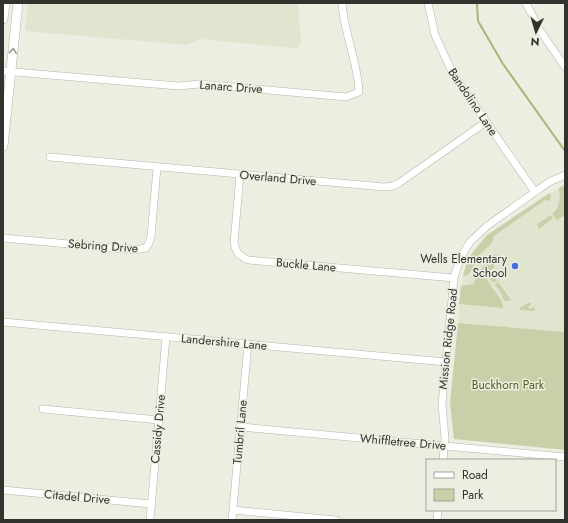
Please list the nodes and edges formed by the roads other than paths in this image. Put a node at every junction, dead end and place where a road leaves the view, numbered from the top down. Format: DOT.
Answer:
graph roads {
  1 [pos="4,3"];
  2 [pos="18,3"];
  3 [pos="342,3"];
  4 [pos="428,3"];
  5 [pos="526,3"];
  6 [pos="3,19"];
  7 [pos="565,66"];
  8 [pos="7,72"];
  9 [pos="486,122"];
  10 [pos="3,146"];
  11 [pos="50,157"];
  12 [pos="157,168"];
  13 [pos="240,175"];
  14 [pos="565,175"];
  15 [pos="535,192"];
  16 [pos="3,238"];
  17 [pos="454,278"];
  18 [pos="3,322"];
  19 [pos="166,337"];
  20 [pos="248,344"];
  21 [pos="446,362"];
  22 [pos="43,409"];
  23 [pos="159,420"];
  24 [pos="241,427"];
  25 [pos="444,446"];
  26 [pos="565,457"];
  27 [pos="443,459"];
  28 [pos="3,490"];
  29 [pos="151,504"];
  30 [pos="233,510"];
  31 [pos="150,520"];
  32 [pos="232,520"];
  33 [pos="336,520"];
  1 -- 6 [label="main road"];
  8 -- 2 [label="main road, one-way"];
  3 -- 8 [label="street, Lanarc Drive"];
  4 -- 9 [label="street, Bandolino Lane"];
  5 -- 7 [label="street"];
  8 -- 10 [label="main road"];
  9 -- 13 [label="street, Overland Drive"];
  9 -- 15 [label="street, Bandolino Lane"];
  11 -- 12 [label="street, Overland Drive"];
  12 -- 13 [label="street, Overland Drive"];
  12 -- 16 [label="street, Sebring Drive"];
  13 -- 17 [label="street, Buckle Lane"];
  14 -- 15 [label="street, Mission Ridge Road"];
  15 -- 17 [label="street, Mission Ridge Road"];
  17 -- 21 [label="street, Mission Ridge Road"];
  18 -- 19 [label="street, Landershire Lane"];
  19 -- 20 [label="street, Landershire Lane"];
  19 -- 23 [label="street, Cassidy Drive"];
  20 -- 21 [label="street, Landershire Lane"];
  20 -- 24 [label="street, Tumbril Lane"];
  21 -- 25 [label="street, Mission Ridge Road"];
  22 -- 23 [label="street"];
  23 -- 29 [label="street, Cassidy Drive"];
  24 -- 25 [label="street, Whiffletree Drive"];
  24 -- 30 [label="street, Tumbril Lane"];
  25 -- 26 [label="street, Whiffletree Drive"];
  25 -- 27 [label="street, Mission Ridge Road"];
  28 -- 29 [label="street, Citadel Drive"];
  29 -- 31 [label="street, Cassidy Drive"];
  30 -- 32 [label="street, Tumbril Lane"];
  30 -- 33 [label="street"];
}
